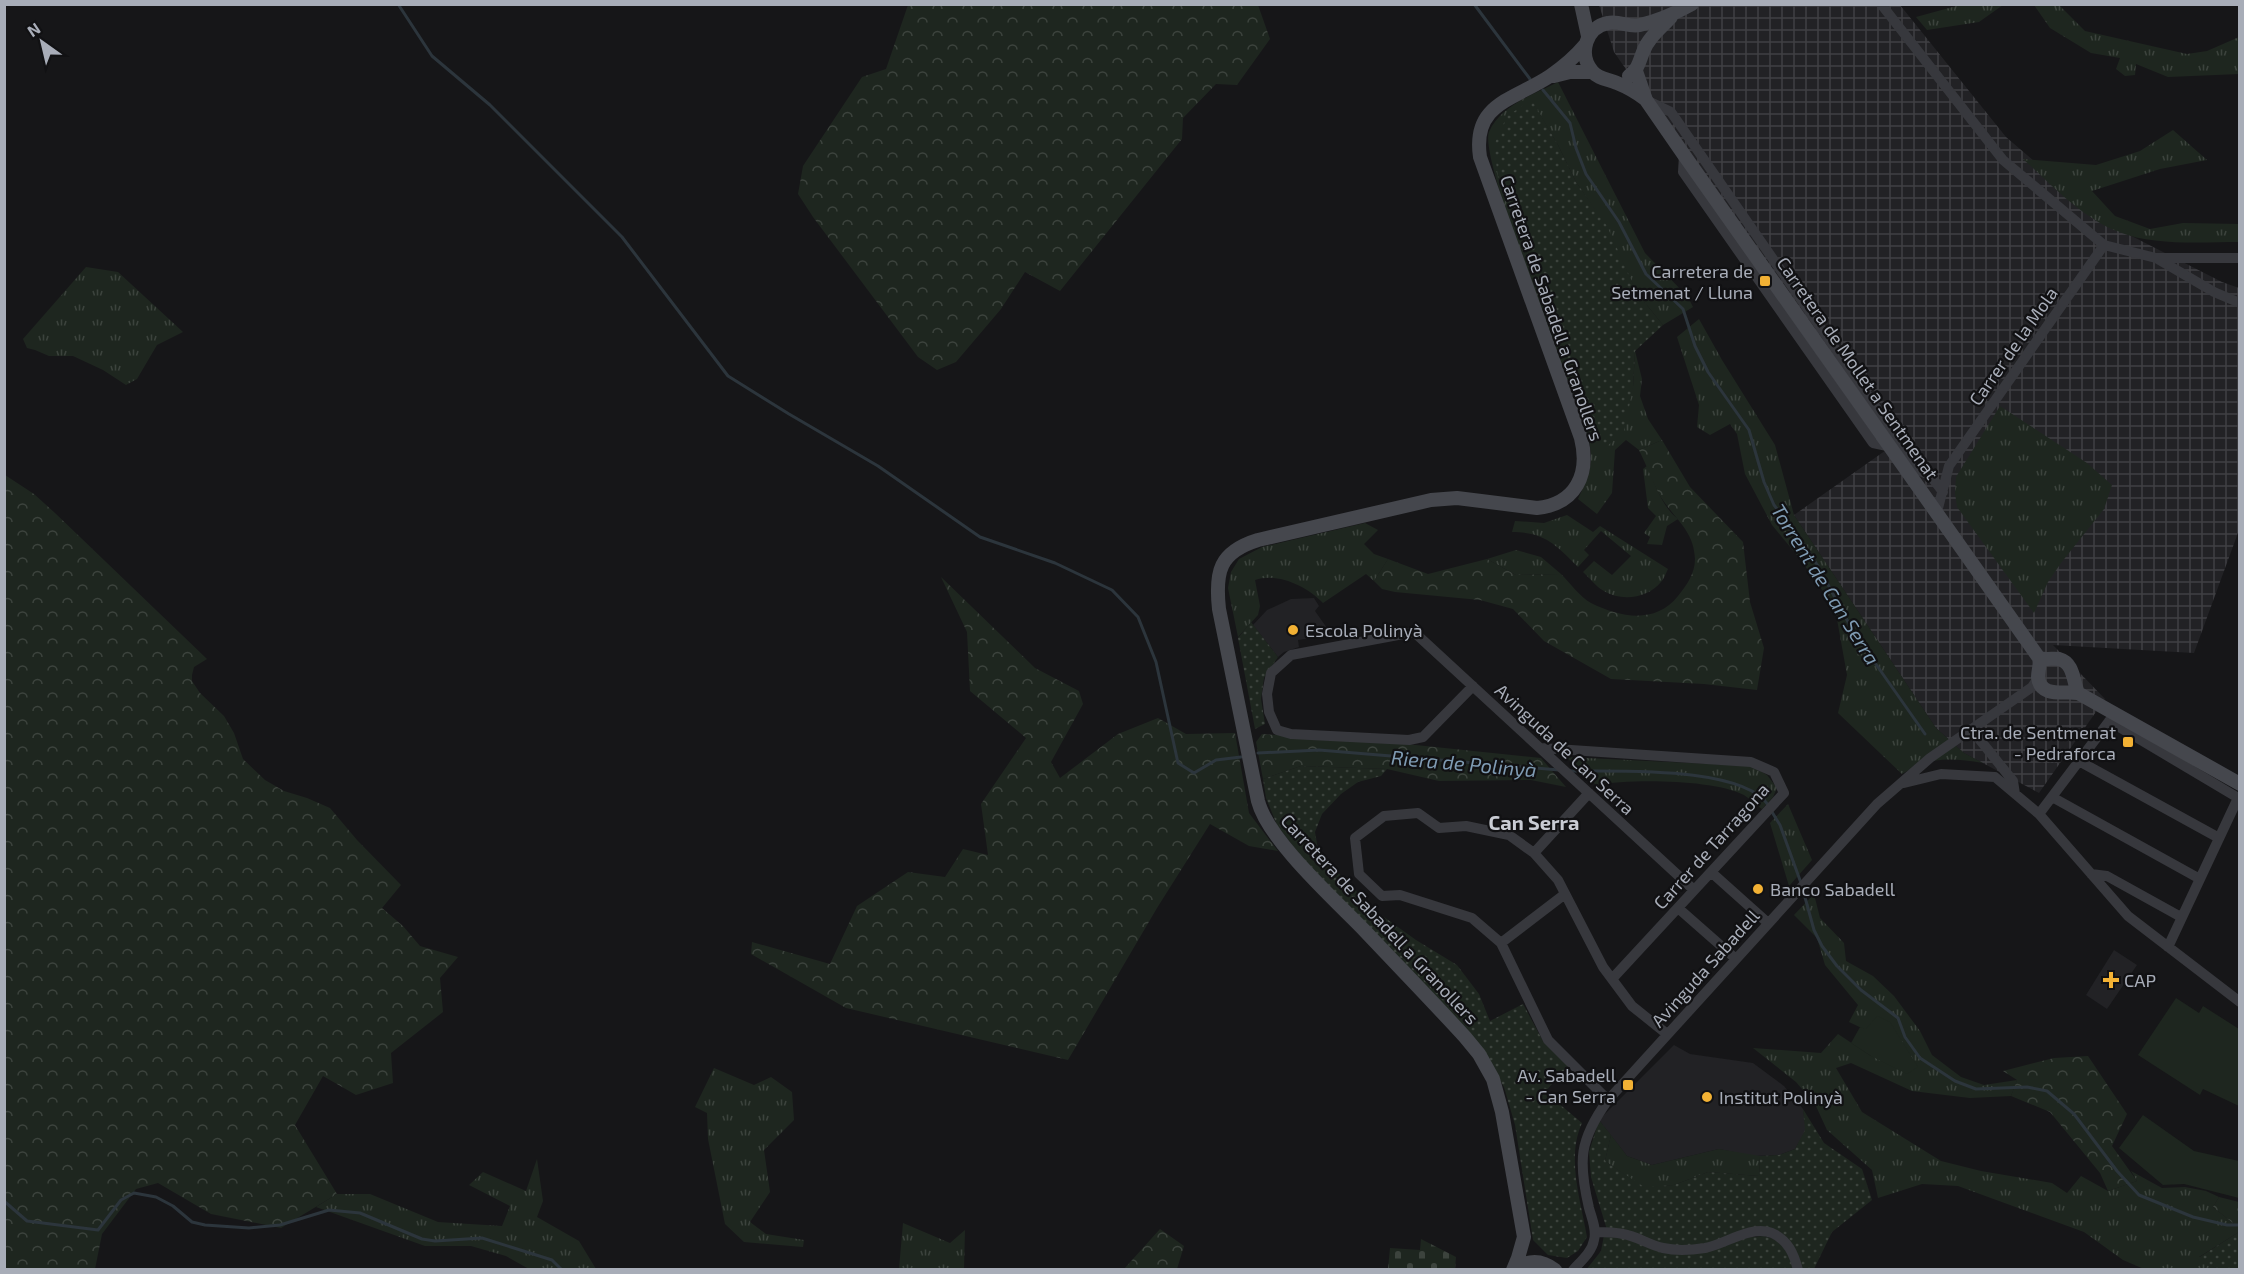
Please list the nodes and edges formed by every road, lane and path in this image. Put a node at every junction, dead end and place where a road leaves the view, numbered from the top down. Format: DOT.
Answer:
graph roads {
  1 [pos="1582,4"];
  2 [pos="1692,4"];
  3 [pos="1881,4"];
  4 [pos="1674,14"];
  5 [pos="1609,22"];
  6 [pos="1627,25"];
  7 [pos="1587,40"];
  8 [pos="1643,51"];
  9 [pos="1636,71"];
  10 [pos="1592,72"];
  11 [pos="1550,77"];
  12 [pos="1613,81"];
  13 [pos="1646,100"];
  14 [pos="2104,245"];
  15 [pos="2156,258"];
  16 [pos="2240,258"];
  17 [pos="2240,303"];
  18 [pos="1949,466"];
  19 [pos="1930,475"];
  20 [pos="1916,482"];
  21 [pos="1943,492"];
  22 [pos="1937,512"];
  23 [pos="2040,673"];
  24 [pos="1473,686"];
  25 [pos="2072,688"];
  26 [pos="2112,717"];
  27 [pos="1972,730"];
  28 [pos="1541,748"];
  29 [pos="2079,761"];
  30 [pos="1900,784"];
  31 [pos="1589,793"];
  32 [pos="2239,793"];
  33 [pos="2015,794"];
  34 [pos="2052,797"];
  35 [pos="2039,814"];
  36 [pos="2219,838"];
  37 [pos="1534,854"];
  38 [pos="1711,872"];
  39 [pos="2091,874"];
  40 [pos="2200,879"];
  41 [pos="1694,890"];
  42 [pos="1565,894"];
  43 [pos="1678,908"];
  44 [pos="2181,917"];
  45 [pos="1768,923"];
  46 [pos="1501,943"];
  47 [pos="2168,947"];
  48 [pos="1736,959"];
  49 [pos="1612,979"];
  50 [pos="2240,1002"];
  51 [pos="1667,1034"];
  52 [pos="1608,1100"];
  53 [pos="1595,1232"];
  54 [pos="1524,1237"];
  55 [pos="1549,1266"];
  56 [pos="1513,1269"];
  57 [pos="1573,1269"];
  58 [pos="1798,1269"];
  1 -- 5 [label="main road"];
  1 -- 7 [label="main road"];
  2 -- 4 [label="main road"];
  3 -- 14 [label="street"];
  4 -- 6 [label="main road"];
  4 -- 8 [label="main road"];
  5 -- 6 [label="main road"];
  5 -- 7 [label="main road"];
  6 -- 8 [label="main road"];
  7 -- 10 [label="main road"];
  7 -- 11 [label="main road"];
  8 -- 9 [label="main road"];
  9 -- 12 [label="main road"];
  9 -- 13 [label="main road"];
  10 -- 11 [label="main road"];
  10 -- 12 [label="main road"];
  11 -- 54 [label="main road, Carretera de Sabadell a Granollers"];
  12 -- 13 [label="main road"];
  13 -- 19 [label="street"];
  13 -- 20 [label="main road, Carretera de Mollet a Sentmenat"];
  14 -- 15 [label="street"];
  14 -- 18 [label="street, Carrer de la Mola"];
  15 -- 16 [label="street"];
  15 -- 17 [label="street"];
  18 -- 19 [label="street, Carrer de la Mola"];
  18 -- 21 [label="street, Carrer de la Mola"];
  19 -- 20 [label="street, Carrer de la Mola"];
  19 -- 21 [label="street"];
  20 -- 22 [label="main road, Carretera de Mollet a Sentmenat"];
  21 -- 22 [label="street, Carrer de la Mola"];
  22 -- 23 [label="main road, Carretera de Mollet a Sentmenat"];
  23 -- 25 [label="main road"];
  23 -- 25 [label="main road"];
  23 -- 27 [label="street"];
  24 -- 24 [label="street, Avinguda de Can Serra"];
  24 -- 28 [label="street, Avinguda de Can Serra"];
  25 -- 26 [label="main road"];
  26 -- 29 [label="street"];
  26 -- 32 [label="main road"];
  27 -- 30 [label="street"];
  27 -- 33 [label="street"];
  28 -- 31 [label="street, Avinguda de Can Serra"];
  28 -- 38 [label="street, Carrer de Tarragona"];
  29 -- 34 [label="street"];
  29 -- 36 [label="street"];
  30 -- 33 [label="street, Avinguda Sabadell"];
  30 -- 45 [label="street, Avinguda Sabadell"];
  31 -- 37 [label="street"];
  31 -- 41 [label="street, Avinguda de Can Serra"];
  32 -- 36 [label="street"];
  33 -- 35 [label="street, Avinguda Sabadell"];
  34 -- 35 [label="street"];
  34 -- 40 [label="street"];
  35 -- 39 [label="street, Avinguda Sabadell"];
  36 -- 40 [label="street"];
  37 -- 42 [label="street"];
  37 -- 46 [label="street"];
  38 -- 41 [label="street, Carrer de Tarragona"];
  38 -- 45 [label="street"];
  39 -- 44 [label="street"];
  39 -- 47 [label="street, Avinguda Sabadell"];
  40 -- 44 [label="street"];
  41 -- 43 [label="street, Carrer de Tarragona"];
  42 -- 46 [label="street"];
  42 -- 49 [label="street"];
  43 -- 48 [label="street"];
  43 -- 49 [label="street, Carrer de Tarragona"];
  44 -- 47 [label="street"];
  45 -- 48 [label="street, Avinguda Sabadell"];
  46 -- 52 [label="street"];
  47 -- 50 [label="street, Avinguda Sabadell"];
  48 -- 51 [label="street, Avinguda Sabadell"];
  49 -- 51 [label="street"];
  51 -- 52 [label="street, Avinguda Sabadell"];
  52 -- 53 [label="street, Avinguda Sabadell"];
  53 -- 57 [label="street"];
  53 -- 58 [label="street"];
  54 -- 55 [label="main road, Carretera de Sabadell a Granollers"];
  54 -- 56 [label="main road, Carretera de Sabadell a Granollers"];
  55 -- 56 [label="main road"];
}
